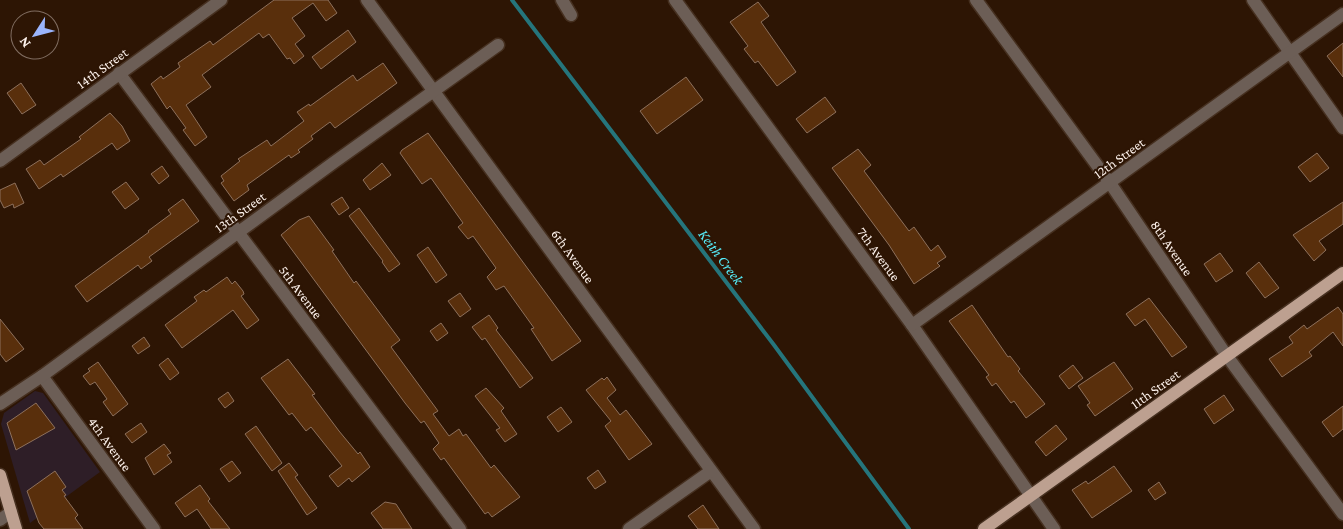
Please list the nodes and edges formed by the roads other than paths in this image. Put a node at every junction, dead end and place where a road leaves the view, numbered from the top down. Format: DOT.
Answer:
graph roads {
  1 [pos="221,0"];
  2 [pos="367,0"];
  3 [pos="562,0"];
  4 [pos="675,0"];
  5 [pos="976,0"];
  6 [pos="1253,0"];
  7 [pos="1343,14"];
  8 [pos="571,15"];
  9 [pos="498,45"];
  10 [pos="1291,52"];
  11 [pos="120,73"];
  12 [pos="434,90"];
  13 [pos="1343,128"];
  14 [pos="0,161"];
  15 [pos="1110,182"];
  16 [pos="238,232"];
  17 [pos="1343,273"];
  18 [pos="912,325"];
  19 [pos="1227,356"];
  20 [pos="42,376"];
  21 [pos="0,404"];
  22 [pos="711,470"];
  23 [pos="0,475"];
  24 [pos="1030,497"];
  25 [pos="1343,514"];
  26 [pos="5,516"];
  27 [pos="16,529"];
  28 [pos="154,529"];
  29 [pos="460,529"];
  30 [pos="629,529"];
  31 [pos="754,529"];
  32 [pos="984,529"];
  33 [pos="1054,529"];
  1 -- 11 [label="street, 14th Street"];
  2 -- 12 [label="street, 6th Avenue"];
  3 -- 8 [label="street"];
  4 -- 18 [label="street, 7th Avenue"];
  5 -- 15 [label="street, 8th Avenue"];
  6 -- 10 [label="street"];
  7 -- 10 [label="street, 12th Street"];
  9 -- 12 [label="street, 13th Street"];
  10 -- 13 [label="street"];
  10 -- 15 [label="street, 12th Street"];
  11 -- 14 [label="street, 14th Street"];
  11 -- 16 [label="street, 5th Avenue"];
  12 -- 16 [label="street, 13th Street"];
  12 -- 22 [label="street, 6th Avenue"];
  15 -- 18 [label="street, 12th Street"];
  15 -- 19 [label="street, 8th Avenue"];
  16 -- 20 [label="street, 13th Street"];
  16 -- 29 [label="street, 5th Avenue"];
  17 -- 19 [label="main road, 11th Street"];
  18 -- 24 [label="street, 7th Avenue"];
  19 -- 24 [label="main road, 11th Street"];
  19 -- 25 [label="street, 8th Avenue"];
  20 -- 21 [label="street, 13th Street"];
  20 -- 28 [label="street, 4th Avenue"];
  22 -- 30 [label="street"];
  22 -- 31 [label="street, 6th Avenue"];
  23 -- 26 [label="main road"];
  24 -- 32 [label="main road, 11th Street"];
  24 -- 33 [label="street, 7th Avenue"];
  26 -- 27 [label="main road"];
}
